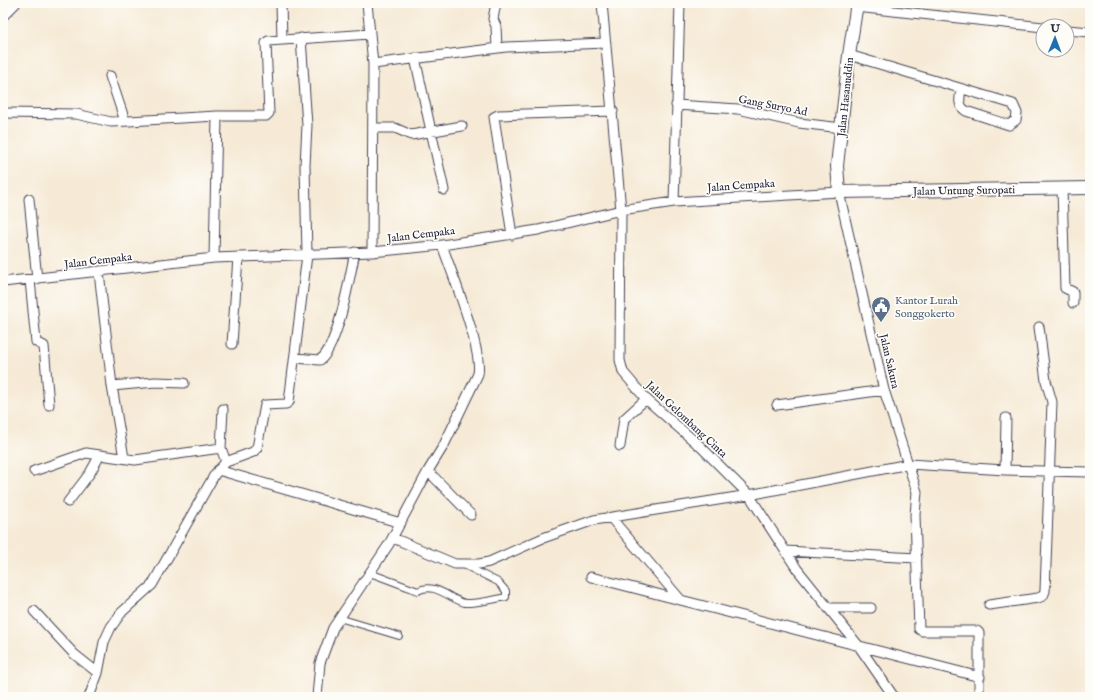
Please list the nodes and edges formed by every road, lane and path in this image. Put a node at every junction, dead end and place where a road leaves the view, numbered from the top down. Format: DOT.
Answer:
graph roads {
  1 [pos="16,3"];
  2 [pos="281,3"];
  3 [pos="367,3"];
  4 [pos="496,3"];
  5 [pos="602,3"];
  6 [pos="680,3"];
  7 [pos="856,5"];
  8 [pos="3,16"];
  9 [pos="1035,26"];
  10 [pos="1075,31"];
  11 [pos="1090,32"];
  12 [pos="370,34"];
  13 [pos="301,38"];
  14 [pos="282,39"];
  15 [pos="606,43"];
  16 [pos="497,48"];
  17 [pos="849,55"];
  18 [pos="415,58"];
  19 [pos="373,64"];
  20 [pos="110,76"];
  21 [pos="961,89"];
  22 [pos="676,105"];
  23 [pos="613,111"];
  24 [pos="3,113"];
  25 [pos="217,116"];
  26 [pos="125,122"];
  27 [pos="462,126"];
  28 [pos="373,128"];
  29 [pos="842,128"];
  30 [pos="432,132"];
  31 [pos="1090,188"];
  32 [pos="1062,189"];
  33 [pos="444,190"];
  34 [pos="839,192"];
  35 [pos="29,199"];
  36 [pos="674,202"];
  37 [pos="621,210"];
  38 [pos="512,235"];
  39 [pos="442,245"];
  40 [pos="355,252"];
  41 [pos="372,252"];
  42 [pos="307,255"];
  43 [pos="238,257"];
  44 [pos="214,258"];
  45 [pos="99,272"];
  46 [pos="33,279"];
  47 [pos="3,282"];
  48 [pos="1073,303"];
  49 [pos="1039,327"];
  50 [pos="232,344"];
  51 [pos="295,358"];
  52 [pos="184,382"];
  53 [pos="112,386"];
  54 [pos="884,390"];
  55 [pos="646,399"];
  56 [pos="49,405"];
  57 [pos="777,405"];
  58 [pos="223,409"];
  59 [pos="1006,418"];
  60 [pos="620,446"];
  61 [pos="221,448"];
  62 [pos="100,455"];
  63 [pos="124,458"];
  64 [pos="226,462"];
  65 [pos="909,464"];
  66 [pos="34,470"];
  67 [pos="218,470"];
  68 [pos="1006,470"];
  69 [pos="428,471"];
  70 [pos="1049,471"];
  71 [pos="1090,472"];
  72 [pos="749,495"];
  73 [pos="68,502"];
  74 [pos="471,516"];
  75 [pos="611,518"];
  76 [pos="401,523"];
  77 [pos="393,538"];
  78 [pos="785,550"];
  79 [pos="917,558"];
  80 [pos="466,566"];
  81 [pos="370,573"];
  82 [pos="590,577"];
  83 [pos="680,599"];
  84 [pos="989,605"];
  85 [pos="828,608"];
  86 [pos="871,608"];
  87 [pos="34,611"];
  88 [pos="339,618"];
  89 [pos="399,636"];
  90 [pos="858,645"];
  91 [pos="98,672"];
  92 [pos="980,677"];
  93 [pos="89,697"];
  94 [pos="317,697"];
  95 [pos="894,697"];
  96 [pos="979,697"];
  1 -- 8 [label="street"];
  2 -- 14 [label="street"];
  3 -- 12 [label="street"];
  4 -- 16 [label="street"];
  5 -- 15 [label="street, Jalan Gelombang Cinta"];
  6 -- 22 [label="street"];
  7 -- 9 [label="street"];
  7 -- 17 [label="main road, Jalan Hasanuddin"];
  10 -- 11 [label="street"];
  12 -- 13 [label="street"];
  12 -- 19 [label="street"];
  13 -- 14 [label="street"];
  13 -- 42 [label="street"];
  14 -- 25 [label="street"];
  15 -- 16 [label="street"];
  15 -- 23 [label="street, Jalan Gelombang Cinta"];
  16 -- 18 [label="street"];
  17 -- 21 [label="street"];
  17 -- 29 [label="main road, Jalan Hasanuddin"];
  18 -- 19 [label="street"];
  18 -- 30 [label="street"];
  19 -- 28 [label="street"];
  20 -- 26 [label="street"];
  21 -- 21 [label="street"];
  22 -- 29 [label="street, Gang Suryo Ad"];
  22 -- 36 [label="street"];
  23 -- 37 [label="street, Jalan Gelombang Cinta"];
  23 -- 38 [label="street"];
  24 -- 26 [label="street"];
  25 -- 26 [label="street"];
  25 -- 44 [label="street"];
  27 -- 30 [label="street"];
  28 -- 30 [label="street"];
  28 -- 41 [label="street"];
  29 -- 34 [label="main road, Jalan Hasanuddin"];
  30 -- 33 [label="street"];
  31 -- 32 [label="main road, Jalan Untung Suropati"];
  32 -- 34 [label="main road, Jalan Untung Suropati"];
  32 -- 48 [label="street"];
  34 -- 36 [label="street, Jalan Cempaka"];
  34 -- 54 [label="street, Jalan Sakura"];
  35 -- 46 [label="street"];
  36 -- 37 [label="street, Jalan Cempaka"];
  37 -- 38 [label="street, Jalan Cempaka"];
  37 -- 55 [label="street, Jalan Gelombang Cinta"];
  38 -- 39 [label="street, Jalan Cempaka"];
  39 -- 41 [label="street, Jalan Cempaka"];
  39 -- 69 [label="street"];
  40 -- 41 [label="street, Jalan Cempaka"];
  40 -- 42 [label="street, Jalan Cempaka"];
  40 -- 51 [label="street"];
  42 -- 43 [label="street, Jalan Cempaka"];
  42 -- 51 [label="street"];
  43 -- 44 [label="street, Jalan Cempaka"];
  43 -- 50 [label="street"];
  44 -- 45 [label="street, Jalan Cempaka"];
  45 -- 46 [label="street, Jalan Cempaka"];
  45 -- 53 [label="street"];
  46 -- 47 [label="street, Jalan Cempaka"];
  46 -- 56 [label="street"];
  49 -- 70 [label="street"];
  51 -- 64 [label="street"];
  52 -- 53 [label="street"];
  53 -- 63 [label="street"];
  54 -- 57 [label="street"];
  54 -- 65 [label="street, Jalan Sakura"];
  55 -- 60 [label="street"];
  55 -- 72 [label="street, Jalan Gelombang Cinta"];
  58 -- 61 [label="street"];
  59 -- 68 [label="street"];
  61 -- 63 [label="street"];
  61 -- 64 [label="street"];
  62 -- 63 [label="street"];
  62 -- 66 [label="street"];
  62 -- 73 [label="street"];
  64 -- 67 [label="street"];
  65 -- 68 [label="street"];
  65 -- 72 [label="street"];
  65 -- 79 [label="street, Jalan Sakura"];
  67 -- 76 [label="street"];
  67 -- 91 [label="street"];
  68 -- 70 [label="street"];
  69 -- 74 [label="street"];
  69 -- 76 [label="street"];
  70 -- 71 [label="street"];
  70 -- 84 [label="street"];
  72 -- 75 [label="street"];
  72 -- 78 [label="street, Jalan Gelombang Cinta"];
  75 -- 80 [label="street"];
  75 -- 83 [label="street"];
  76 -- 77 [label="street"];
  77 -- 80 [label="street"];
  77 -- 81 [label="street"];
  78 -- 79 [label="street"];
  78 -- 85 [label="street, Jalan Gelombang Cinta"];
  79 -- 92 [label="street, Jalan Sakura"];
  80 -- 81 [label="street"];
  81 -- 88 [label="street"];
  82 -- 83 [label="street"];
  83 -- 90 [label="street"];
  85 -- 86 [label="street"];
  85 -- 90 [label="street, Jalan Gelombang Cinta"];
  87 -- 91 [label="street"];
  88 -- 89 [label="street"];
  88 -- 94 [label="street"];
  90 -- 92 [label="street"];
  90 -- 95 [label="street, Jalan Gelombang Cinta"];
  91 -- 93 [label="street"];
  92 -- 96 [label="street"];
}
